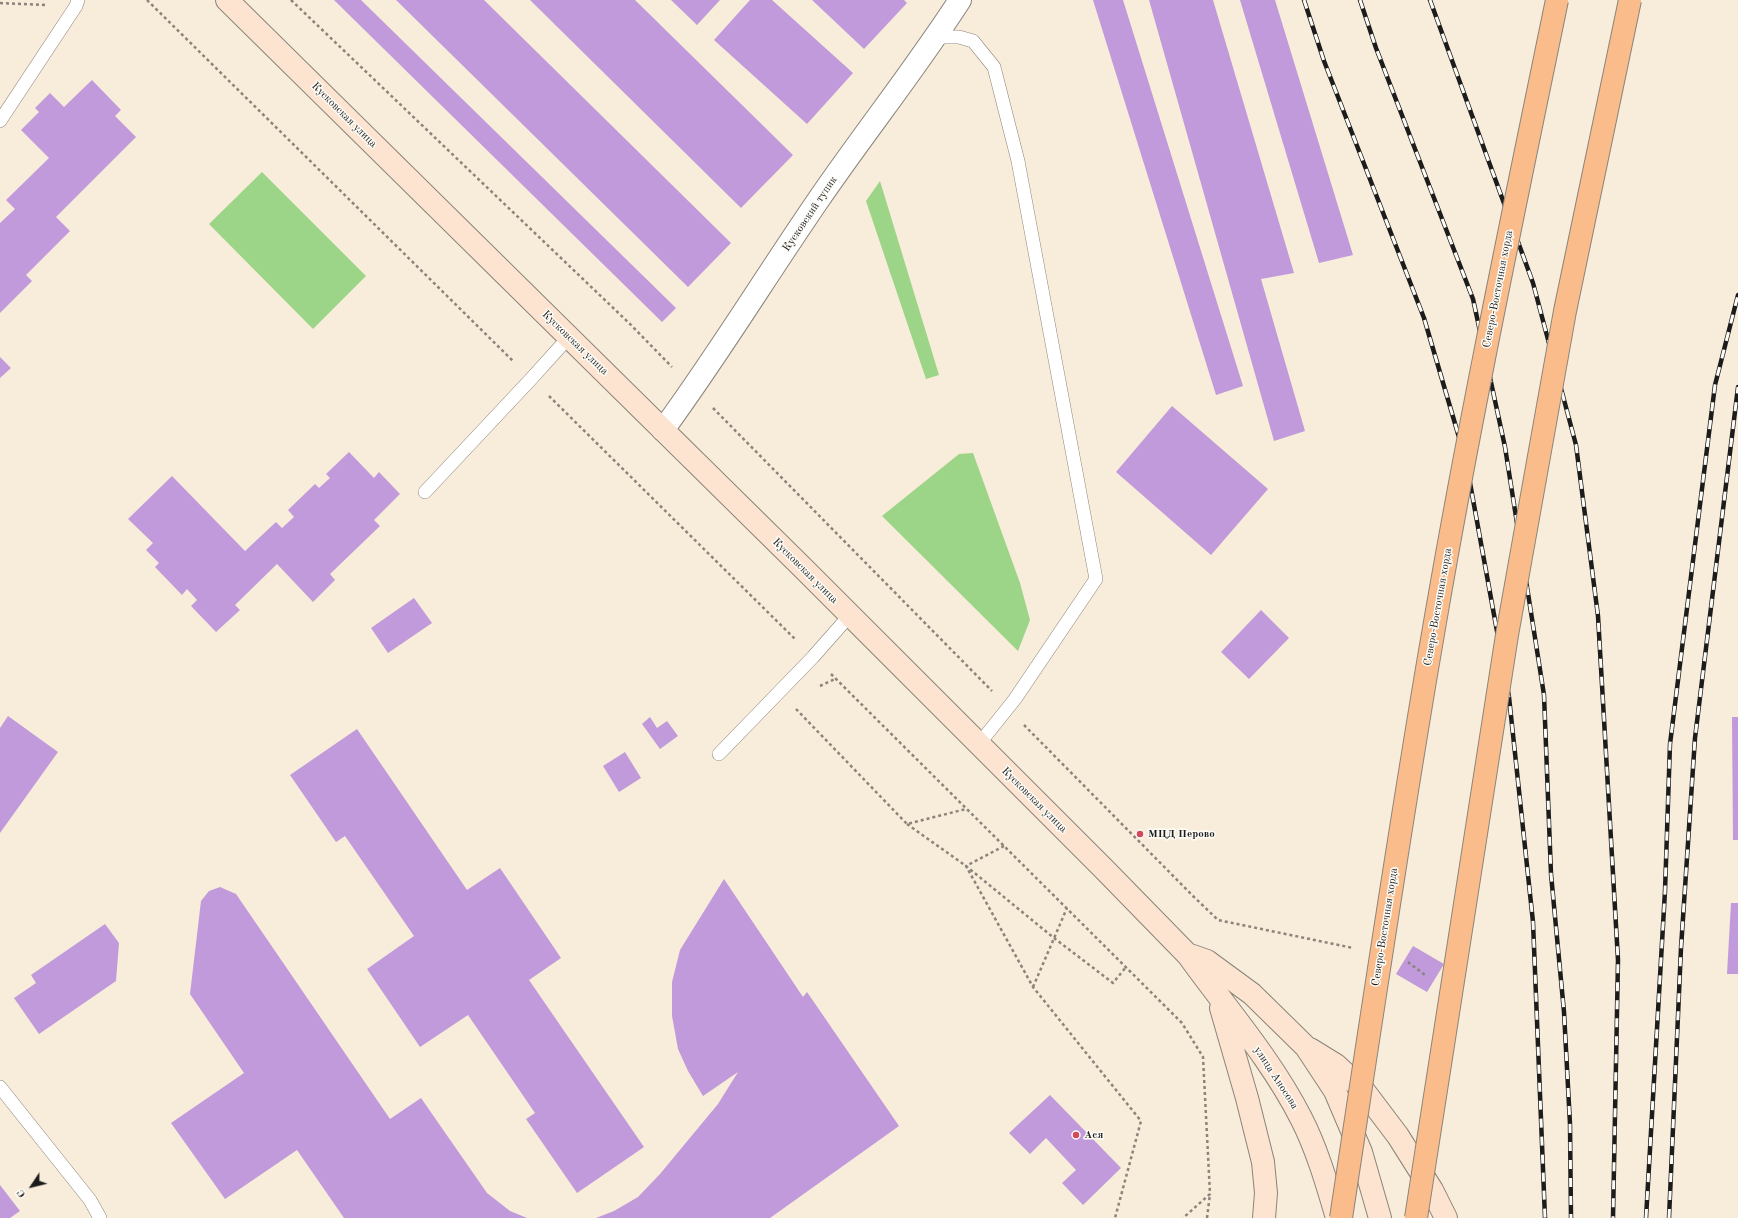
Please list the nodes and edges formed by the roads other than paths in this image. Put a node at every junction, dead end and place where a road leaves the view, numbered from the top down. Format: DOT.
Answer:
graph roads {
  1 [pos="227,0"];
  2 [pos="960,0"];
  3 [pos="1557,0"];
  4 [pos="1630,0"];
  5 [pos="77,3"];
  6 [pos="936,36"];
  7 [pos="0,121"];
  8 [pos="569,337"];
  9 [pos="663,430"];
  10 [pos="425,492"];
  11 [pos="850,616"];
  12 [pos="979,744"];
  13 [pos="719,754"];
  14 [pos="1187,954"];
  15 [pos="1217,995"];
  16 [pos="1306,1047"];
  17 [pos="0,1087"];
  18 [pos="100,1218"];
  19 [pos="1264,1218"];
  20 [pos="1337,1218"];
  21 [pos="1341,1218"];
  22 [pos="1380,1218"];
  23 [pos="1416,1218"];
  24 [pos="1446,1218"];
  1 -- 8 [label="street, Кусковская улица"];
  2 -- 6 [label="street, Кусковский тупик"];
  3 -- 21 [label="main road, Северо-Восточная хорда, bridge"];
  4 -- 23 [label="main road, bridge"];
  5 -- 7 [label="lane"];
  6 -- 9 [label="street, Кусковский тупик"];
  6 -- 12 [label="lane"];
  8 -- 9 [label="street, Кусковская улица"];
  8 -- 10 [label="lane"];
  9 -- 11 [label="street, Кусковская улица"];
  11 -- 12 [label="street, Кусковская улица"];
  11 -- 13 [label="lane"];
  12 -- 14 [label="street, Кусковская улица"];
  14 -- 15 [label="street, улица Аносова"];
  14 -- 16 [label="street, Кусковская улица"];
  15 -- 19 [label="street"];
  15 -- 20 [label="street, улица Аносова"];
  16 -- 22 [label="street, Кусковская улица"];
  16 -- 24 [label="street"];
  17 -- 18 [label="lane"];
}
